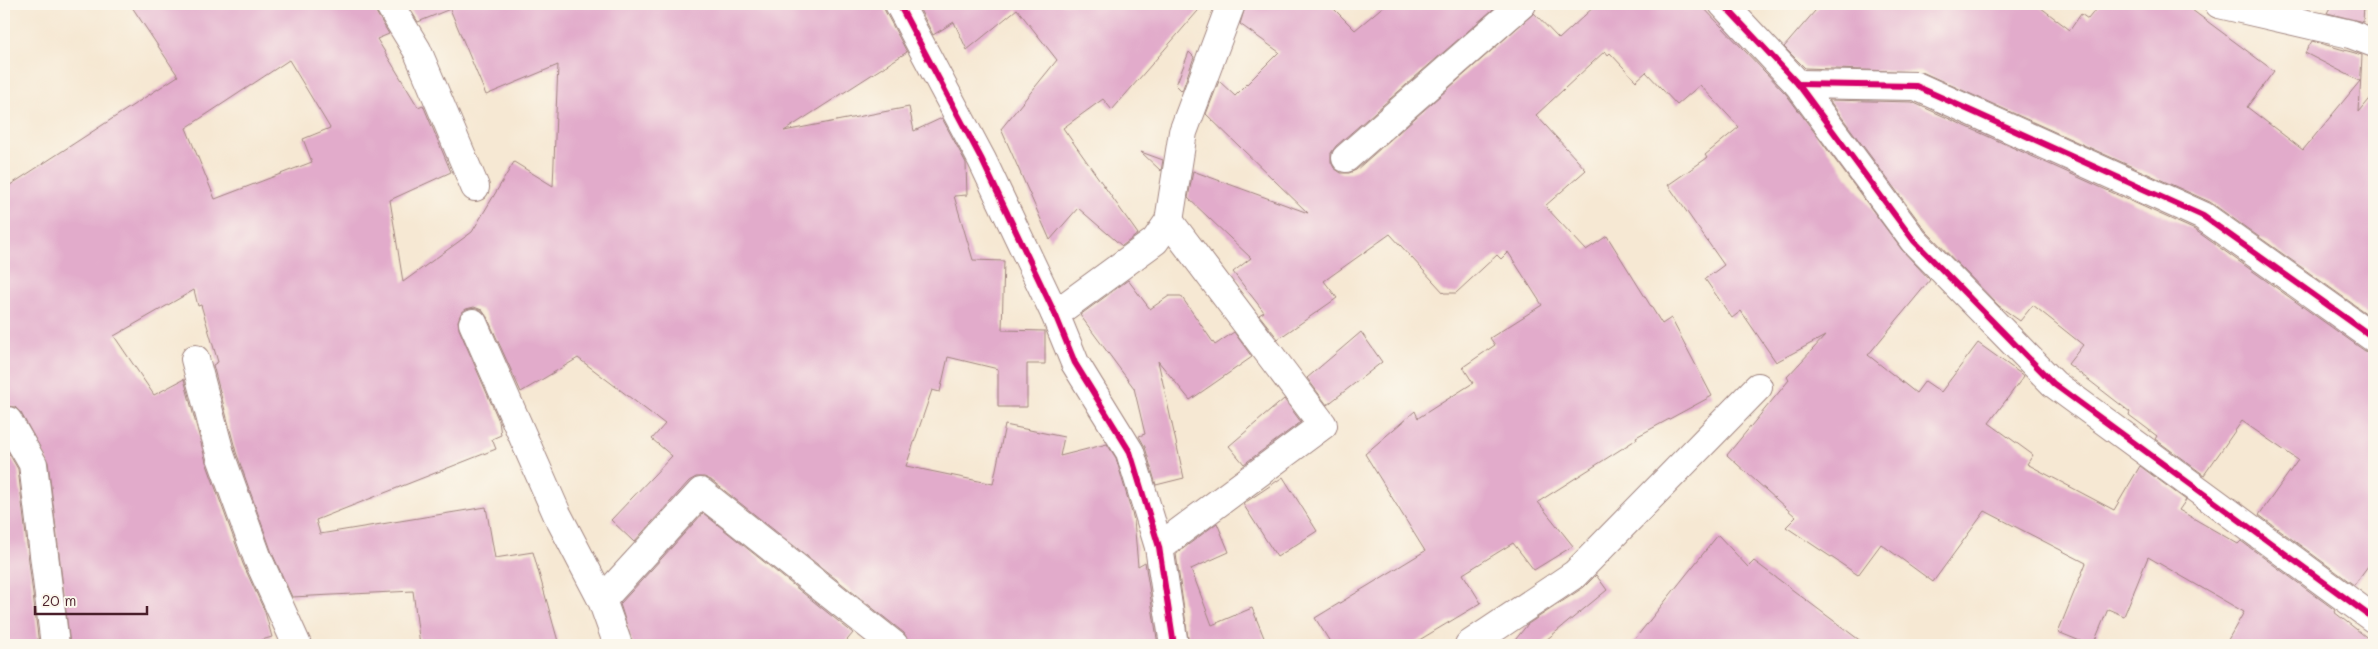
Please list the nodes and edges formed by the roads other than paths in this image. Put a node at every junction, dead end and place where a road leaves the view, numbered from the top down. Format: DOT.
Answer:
graph roads {
  1 [pos="389,4"];
  2 [pos="898,4"];
  3 [pos="1231,4"];
  4 [pos="1522,4"];
  5 [pos="1722,4"];
  6 [pos="2220,4"];
  7 [pos="2374,42"];
  8 [pos="1798,84"];
  9 [pos="1346,158"];
  10 [pos="476,187"];
  11 [pos="1169,220"];
  12 [pos="1055,314"];
  13 [pos="473,323"];
  14 [pos="2374,338"];
  15 [pos="195,359"];
  16 [pos="1758,387"];
  17 [pos="8,421"];
  18 [pos="1159,547"];
  19 [pos="602,600"];
  20 [pos="2374,619"];
  21 [pos="55,645"];
  22 [pos="297,645"];
  23 [pos="618,645"];
  24 [pos="894,645"];
  25 [pos="1174,645"];
  26 [pos="1469,645"];
  1 -- 10 [label="street"];
  2 -- 12 [label="street"];
  3 -- 11 [label="street"];
  4 -- 9 [label="street"];
  5 -- 8 [label="street"];
  6 -- 7 [label="street"];
  8 -- 14 [label="street"];
  8 -- 20 [label="street"];
  11 -- 12 [label="street"];
  11 -- 18 [label="street"];
  12 -- 18 [label="street"];
  13 -- 19 [label="street"];
  15 -- 22 [label="street"];
  16 -- 26 [label="street"];
  17 -- 21 [label="street"];
  18 -- 25 [label="street"];
  19 -- 23 [label="street"];
  19 -- 24 [label="street"];
}
